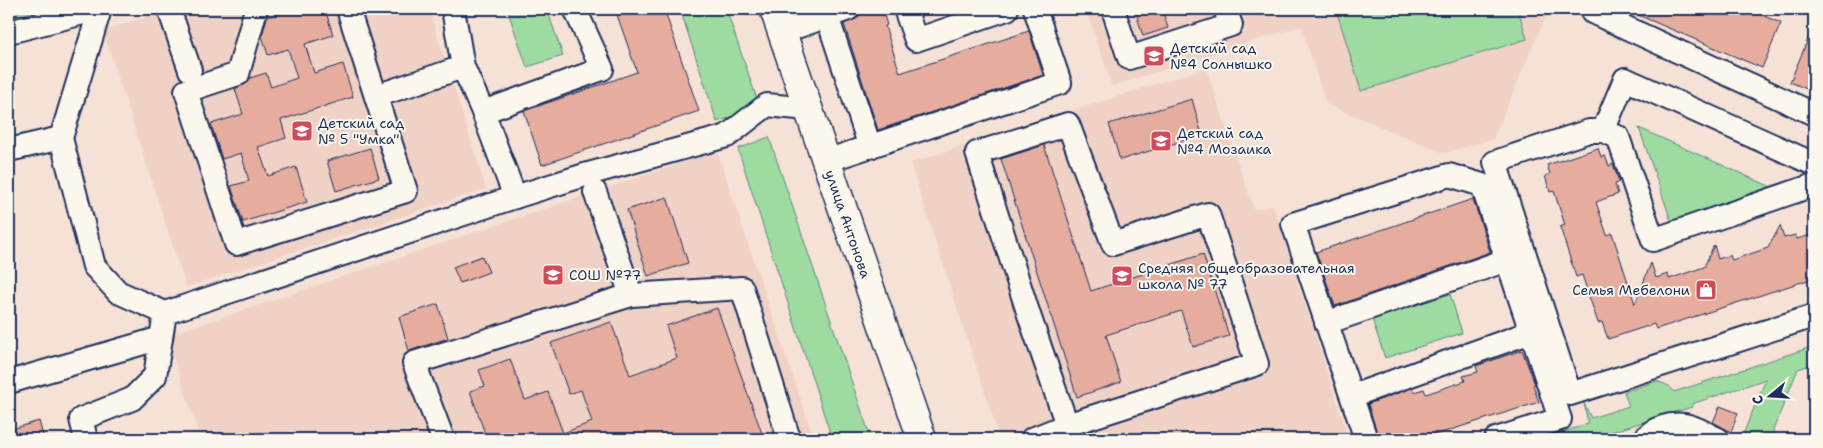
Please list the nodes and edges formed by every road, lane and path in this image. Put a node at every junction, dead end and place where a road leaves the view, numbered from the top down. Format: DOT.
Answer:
graph roads {
  1 [pos="100,9"];
  2 [pos="170,9"];
  3 [pos="256,9"];
  4 [pos="348,9"];
  5 [pos="453,9"];
  6 [pos="575,9"];
  7 [pos="848,9"];
  8 [pos="905,9"];
  9 [pos="1007,9"];
  10 [pos="1035,9"];
  11 [pos="1113,9"];
  12 [pos="1225,9"];
  13 [pos="1593,9"];
  14 [pos="827,16"];
  15 [pos="778,20"];
  16 [pos="9,32"];
  17 [pos="463,67"];
  18 [pos="190,70"];
  19 [pos="376,96"];
  20 [pos="808,110"];
  21 [pos="483,112"];
  22 [pos="1814,114"];
  23 [pos="1603,130"];
  24 [pos="61,138"];
  25 [pos="870,146"];
  26 [pos="13,149"];
  27 [pos="826,161"];
  28 [pos="1814,164"];
  29 [pos="1814,185"];
  30 [pos="595,192"];
  31 [pos="515,197"];
  32 [pos="1507,260"];
  33 [pos="631,295"];
  34 [pos="165,313"];
  35 [pos="1814,316"];
  36 [pos="1326,323"];
  37 [pos="1531,332"];
  38 [pos="161,338"];
  39 [pos="9,382"];
  40 [pos="1352,396"];
  41 [pos="1067,425"];
  42 [pos="86,439"];
  43 [pos="442,439"];
  44 [pos="789,439"];
  45 [pos="922,439"];
  46 [pos="1032,439"];
  47 [pos="1366,439"];
  48 [pos="1496,439"];
  49 [pos="1644,439"];
  50 [pos="1718,439"];
  1 -- 16 [label="lane"];
  1 -- 24 [label="lane"];
  2 -- 18 [label="lane"];
  3 -- 19 [label="lane"];
  4 -- 19 [label="lane"];
  5 -- 17 [label="lane"];
  6 -- 21 [label="lane"];
  7 -- 14 [label="lane"];
  8 -- 9 [label="lane"];
  10 -- 25 [label="lane"];
  11 -- 12 [label="lane"];
  13 -- 22 [label="lane"];
  14 -- 15 [label="lane"];
  14 -- 25 [label="lane"];
  15 -- 20 [label="main road, улица Антонова"];
  17 -- 19 [label="lane"];
  17 -- 21 [label="lane"];
  20 -- 27 [label="main road, улица Антонова"];
  20 -- 31 [label="lane"];
  21 -- 31 [label="lane"];
  23 -- 28 [label="lane"];
  23 -- 29 [label="lane"];
  23 -- 35 [label="lane"];
  24 -- 26 [label="lane"];
  24 -- 34 [label="lane"];
  25 -- 27 [label="lane"];
  27 -- 45 [label="main road, улица Антонова"];
  30 -- 33 [label="lane"];
  31 -- 34 [label="lane"];
  32 -- 36 [label="lane"];
  32 -- 36 [label="lane"];
  32 -- 37 [label="lane"];
  33 -- 43 [label="lane"];
  33 -- 44 [label="lane"];
  34 -- 38 [label="lane"];
  36 -- 40 [label="lane"];
  37 -- 40 [label="lane"];
  37 -- 48 [label="lane"];
  38 -- 39 [label="lane"];
  38 -- 42 [label="lane"];
  40 -- 47 [label="lane"];
  41 -- 41 [label="lane"];
  41 -- 46 [label="lane"];
  49 -- 50 [label="lane"];
}
